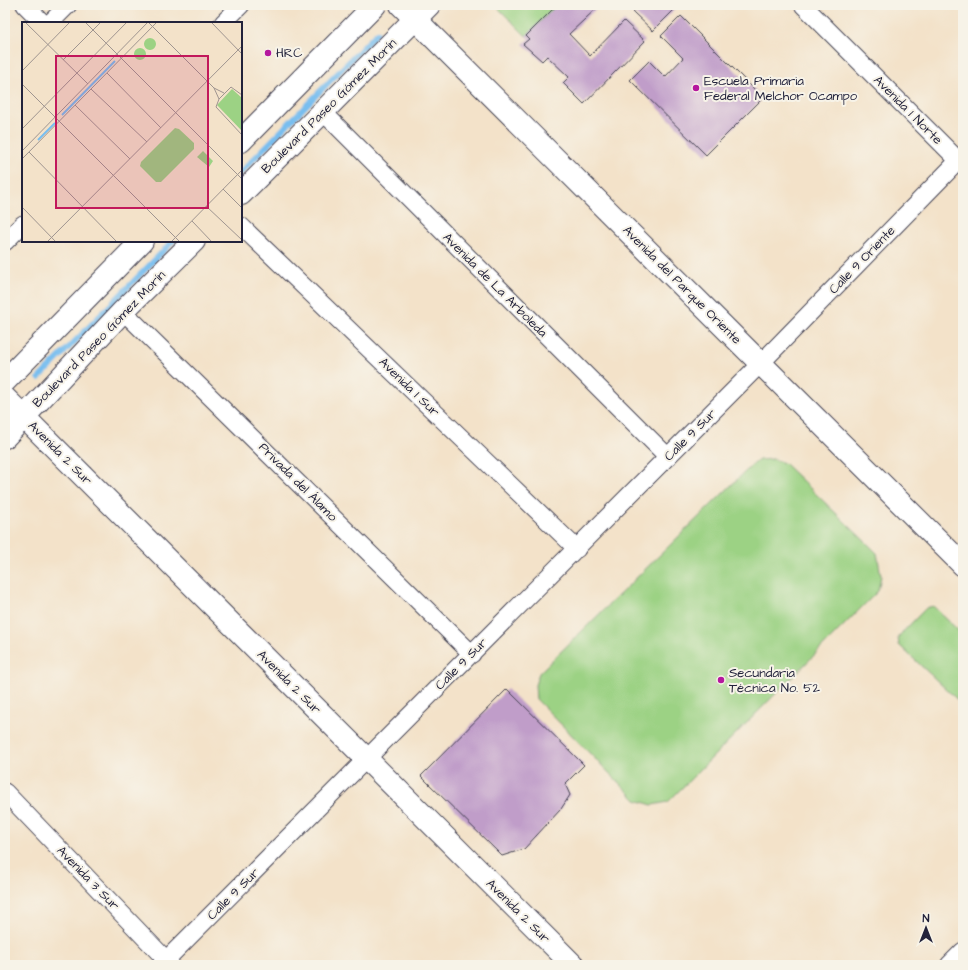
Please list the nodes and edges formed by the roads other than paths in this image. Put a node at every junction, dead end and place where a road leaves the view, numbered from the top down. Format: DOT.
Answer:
graph roads {
  1 [pos="25,5"];
  2 [pos="68,5"];
  3 [pos="241,5"];
  4 [pos="375,5"];
  5 [pos="803,5"];
  6 [pos="416,9"];
  7 [pos="42,22"];
  8 [pos="51,22"];
  9 [pos="224,22"];
  10 [pos="323,112"];
  11 [pos="242,140"];
  12 [pos="962,160"];
  13 [pos="242,193"];
  14 [pos="22,225"];
  15 [pos="242,227"];
  16 [pos="5,242"];
  17 [pos="141,242"];
  18 [pos="193,242"];
  19 [pos="123,311"];
  20 [pos="761,364"];
  21 [pos="5,381"];
  22 [pos="5,398"];
  23 [pos="25,418"];
  24 [pos="5,437"];
  25 [pos="668,457"];
  26 [pos="576,548"];
  27 [pos="963,565"];
  28 [pos="472,654"];
  29 [pos="367,759"];
  30 [pos="5,792"];
  31 [pos="166,963"];
  32 [pos="573,965"];
  1 -- 7 [label="street"];
  2 -- 8 [label="street"];
  3 -- 9 [label="street"];
  4 -- 11 [label="main road"];
  5 -- 12 [label="street, Avenida 1 Norte"];
  6 -- 10 [label="main road, Boulevard Paseo Gómez Morín"];
  6 -- 20 [label="main road, Avenida del Parque Oriente"];
  10 -- 13 [label="main road, Boulevard Paseo Gómez Morín"];
  10 -- 25 [label="street, Avenida de La Arboleda"];
  12 -- 20 [label="street, Calle 9 Oriente"];
  14 -- 16 [label="street"];
  15 -- 26 [label="street, Avenida 1 Sur"];
  17 -- 21 [label="main road"];
  18 -- 19 [label="main road, Boulevard Paseo Gómez Morín"];
  19 -- 23 [label="main road, Boulevard Paseo Gómez Morín"];
  19 -- 28 [label="street, Privada del Álamo"];
  20 -- 25 [label="street, Calle 9 Sur"];
  20 -- 27 [label="main road, Avenida del Parque Oriente"];
  22 -- 23 [label="main road, Avenida 2 Sur"];
  23 -- 24 [label="main road, Boulevard Paseo Gómez Morín"];
  23 -- 29 [label="main road, Avenida 2 Sur"];
  25 -- 26 [label="street, Calle 9 Sur"];
  26 -- 28 [label="street, Calle 9 Sur"];
  28 -- 29 [label="street, Calle 9 Sur"];
  29 -- 31 [label="street, Calle 9 Sur"];
  29 -- 32 [label="main road, Avenida 2 Sur"];
  30 -- 31 [label="street, Avenida 3 Sur"];
}
